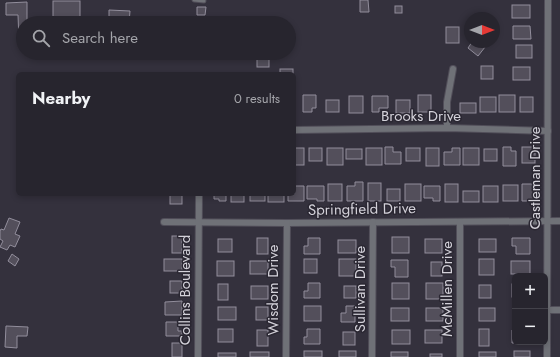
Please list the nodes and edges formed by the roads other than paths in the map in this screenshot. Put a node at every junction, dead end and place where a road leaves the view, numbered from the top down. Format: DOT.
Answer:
graph roads {
  1 [pos="194,0"];
  2 [pos="548,0"];
  3 [pos="204,1"];
  4 [pos="453,69"];
  5 [pos="447,128"];
  6 [pos="296,130"];
  7 [pos="548,131"];
  8 [pos="199,196"];
  9 [pos="548,221"];
  10 [pos="560,221"];
  11 [pos="164,222"];
  12 [pos="199,222"];
  13 [pos="373,222"];
  14 [pos="460,222"];
  15 [pos="287,223"];
  16 [pos="547,309"];
  17 [pos="548,310"];
  18 [pos="560,310"];
  19 [pos="547,345"];
  20 [pos="198,357"];
  21 [pos="286,357"];
  22 [pos="372,357"];
  23 [pos="460,357"];
  24 [pos="547,357"];
  1 -- 3 [label="lane"];
  2 -- 7 [label="street, Castleman Drive"];
  4 -- 5 [label="street"];
  5 -- 6 [label="street, Brooks Drive"];
  5 -- 7 [label="street, Brooks Drive"];
  7 -- 9 [label="street, Castleman Drive"];
  8 -- 12 [label="street"];
  9 -- 10 [label="street, Springfield Drive"];
  9 -- 14 [label="street, Springfield Drive"];
  9 -- 16 [label="street, Castleman Drive"];
  11 -- 12 [label="street, Springfield Drive"];
  12 -- 15 [label="street, Springfield Drive"];
  12 -- 20 [label="street, Collins Boulevard"];
  13 -- 14 [label="street, Springfield Drive"];
  13 -- 15 [label="street, Springfield Drive"];
  13 -- 22 [label="street, Sullivan Drive"];
  14 -- 23 [label="street, McMillen Drive"];
  15 -- 21 [label="street, Wisdom Drive"];
  17 -- 18 [label="street"];
  19 -- 24 [label="street, Castleman Drive"];
}
